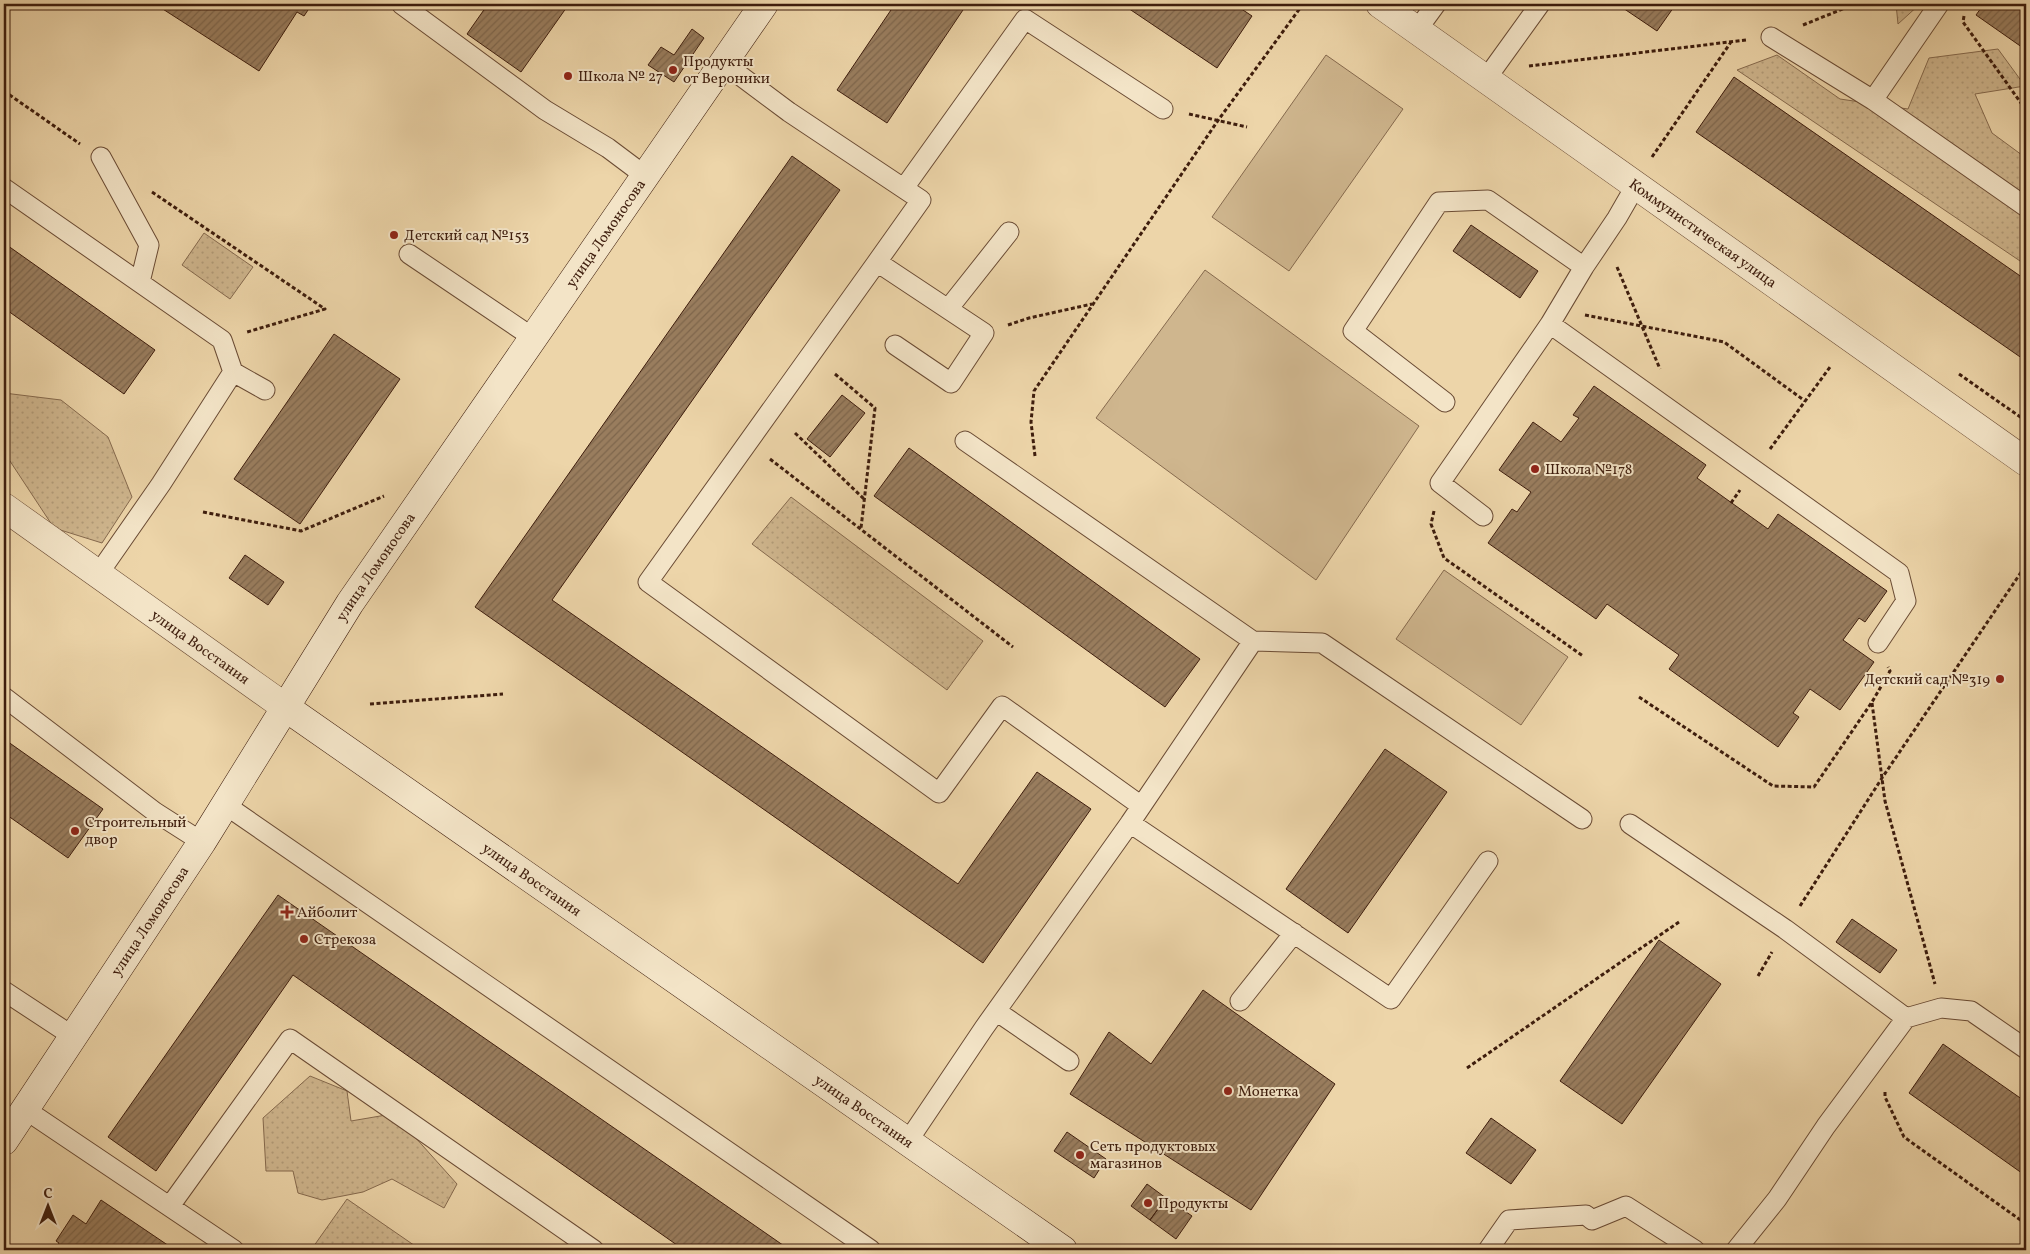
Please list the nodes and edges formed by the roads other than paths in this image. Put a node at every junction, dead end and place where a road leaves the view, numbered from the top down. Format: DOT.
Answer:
graph roads {
  1 [pos="401,4"];
  2 [pos="764,4"];
  3 [pos="1380,4"];
  4 [pos="1436,4"];
  5 [pos="1540,4"];
  6 [pos="1939,4"];
  7 [pos="1417,30"];
  8 [pos="1770,37"];
  9 [pos="722,62"];
  10 [pos="1486,79"];
  11 [pos="1873,100"];
  12 [pos="1163,109"];
  13 [pos="101,157"];
  14 [pos="644,176"];
  15 [pos="1636,185"];
  16 [pos="4,188"];
  17 [pos="904,188"];
  18 [pos="2026,207"];
  19 [pos="1009,232"];
  20 [pos="409,254"];
  21 [pos="877,262"];
  22 [pos="1584,268"];
  23 [pos="140,282"];
  24 [pos="948,309"];
  25 [pos="1554,317"];
  26 [pos="532,337"];
  27 [pos="895,344"];
  28 [pos="233,372"];
  29 [pos="265,390"];
  30 [pos="1445,402"];
  31 [pos="965,441"];
  32 [pos="2026,462"];
  33 [pos="4,506"];
  34 [pos="1483,516"];
  35 [pos="98,573"];
  36 [pos="1253,641"];
  37 [pos="1878,643"];
  38 [pos="4,697"];
  39 [pos="285,707"];
  40 [pos="224,804"];
  41 [pos="1140,805"];
  42 [pos="1582,819"];
  43 [pos="1130,823"];
  44 [pos="1630,824"];
  45 [pos="202,842"];
  46 [pos="1488,861"];
  47 [pos="1294,933"];
  48 [pos="4,991"];
  49 [pos="1240,1001"];
  50 [pos="996,1011"];
  51 [pos="1906,1018"];
  52 [pos="74,1037"];
  53 [pos="2026,1049"];
  54 [pos="1069,1061"];
  55 [pos="26,1110"];
  56 [pos="4,1141"];
  57 [pos="908,1142"];
  58 [pos="170,1206"];
  59 [pos="234,1250"];
  60 [pos="594,1250"];
  61 [pos="871,1250"];
  62 [pos="1063,1250"];
  63 [pos="1488,1250"];
  64 [pos="1695,1250"];
  65 [pos="1736,1250"];
  1 -- 14 [label="lane"];
  2 -- 9 [label="street, улица Ломоносова"];
  3 -- 7 [label="street, Коммунистическая улица"];
  4 -- 7 [label="lane"];
  5 -- 10 [label="lane"];
  6 -- 11 [label="lane"];
  7 -- 10 [label="street, Коммунистическая улица"];
  8 -- 11 [label="lane"];
  9 -- 14 [label="street, улица Ломоносова"];
  9 -- 17 [label="lane"];
  10 -- 15 [label="street, Коммунистическая улица"];
  11 -- 18 [label="lane"];
  12 -- 17 [label="lane"];
  13 -- 23 [label="lane"];
  14 -- 26 [label="street, улица Ломоносова"];
  15 -- 22 [label="lane"];
  15 -- 32 [label="street, Коммунистическая улица"];
  16 -- 23 [label="lane"];
  17 -- 21 [label="lane"];
  19 -- 24 [label="lane"];
  20 -- 26 [label="lane"];
  21 -- 24 [label="lane"];
  21 -- 41 [label="lane"];
  22 -- 25 [label="lane"];
  22 -- 30 [label="lane"];
  23 -- 28 [label="lane"];
  24 -- 27 [label="lane"];
  25 -- 34 [label="lane"];
  25 -- 37 [label="lane"];
  26 -- 39 [label="street, улица Ломоносова"];
  28 -- 29 [label="lane"];
  28 -- 35 [label="lane"];
  31 -- 36 [label="lane"];
  33 -- 35 [label="street, улица Восстания"];
  35 -- 39 [label="street, улица Восстания"];
  36 -- 41 [label="lane"];
  36 -- 42 [label="lane"];
  38 -- 45 [label="lane"];
  39 -- 40 [label="street, улица Ломоносова"];
  39 -- 57 [label="street, улица Восстания"];
  40 -- 45 [label="street, улица Ломоносова"];
  40 -- 61 [label="lane"];
  41 -- 43 [label="lane"];
  43 -- 47 [label="lane"];
  43 -- 50 [label="lane"];
  44 -- 51 [label="lane"];
  45 -- 52 [label="street, улица Ломоносова"];
  46 -- 47 [label="lane"];
  47 -- 49 [label="lane"];
  48 -- 52 [label="lane"];
  50 -- 54 [label="lane"];
  50 -- 57 [label="lane"];
  51 -- 53 [label="lane"];
  51 -- 65 [label="lane"];
  52 -- 55 [label="street, улица Ломоносова"];
  55 -- 56 [label="street, улица Ломоносова"];
  55 -- 58 [label="lane"];
  57 -- 62 [label="street, улица Восстания"];
  58 -- 59 [label="lane"];
  58 -- 60 [label="lane"];
  63 -- 64 [label="lane"];
}
